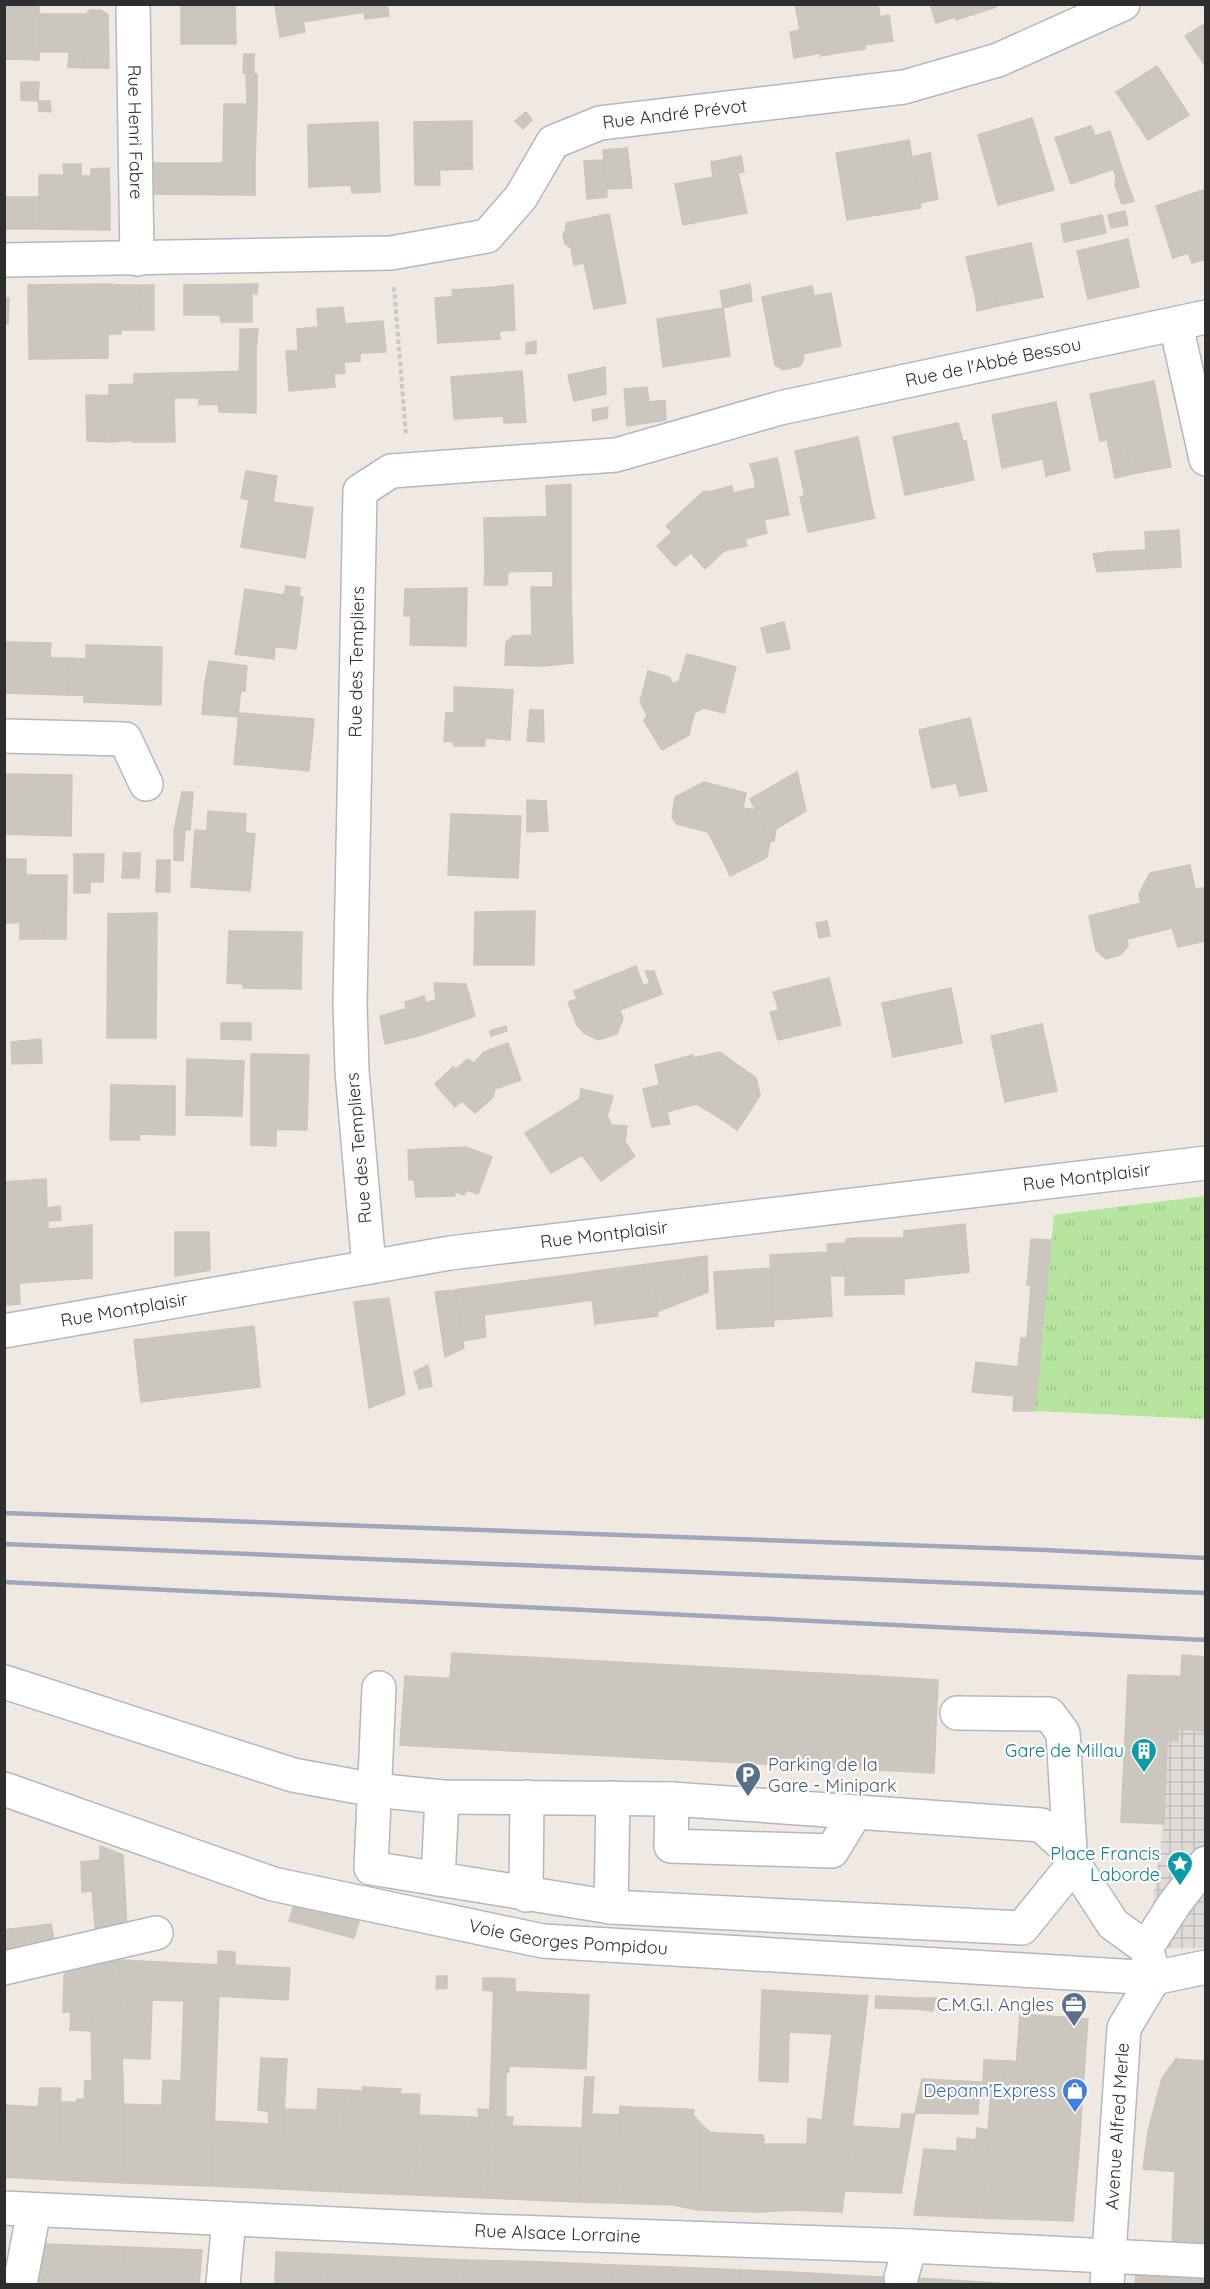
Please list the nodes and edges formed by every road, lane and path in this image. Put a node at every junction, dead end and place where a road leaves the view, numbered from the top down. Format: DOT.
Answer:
graph roads {
  1 [pos="133,4"];
  2 [pos="1123,4"];
  3 [pos="391,254"];
  4 [pos="137,259"];
  5 [pos="4,260"];
  6 [pos="1191,321"];
  7 [pos="780,408"];
  8 [pos="1206,459"];
  9 [pos="409,469"];
  10 [pos="4,736"];
  11 [pos="146,784"];
  12 [pos="1206,1163"];
  13 [pos="369,1266"];
  14 [pos="4,1331"];
  15 [pos="4,1682"];
  16 [pos="379,1688"];
  17 [pos="957,1713"];
  18 [pos="4,1789"];
  19 [pos="375,1790"];
  20 [pos="442,1797"];
  21 [pos="527,1797"];
  22 [pos="613,1798"];
  23 [pos="672,1799"];
  24 [pos="855,1813"];
  25 [pos="1072,1858"];
  26 [pos="1206,1863"];
  27 [pos="438,1879"];
  28 [pos="526,1895"];
  29 [pos="611,1907"];
  30 [pos="156,1933"];
  31 [pos="1150,1963"];
  32 [pos="1206,1967"];
  33 [pos="4,1968"];
  34 [pos="19,2209"];
  35 [pos="229,2219"];
  36 [pos="910,2246"];
  37 [pos="1206,2261"];
  38 [pos="1108,2270"];
  39 [pos="901,2278"];
  40 [pos="20,2284"];
  41 [pos="223,2284"];
  1 -- 4 [label="street, Rue Henri Fabre"];
  2 -- 3 [label="street, Rue André Prévot"];
  3 -- 4 [label="street, Rue André Prévot"];
  3 -- 9 [label="path"];
  4 -- 5 [label="street"];
  6 -- 7 [label="street, Rue de l'Abbé Bessou"];
  6 -- 8 [label="street"];
  7 -- 9 [label="street, Rue des Templiers"];
  9 -- 13 [label="street, Rue des Templiers"];
  10 -- 11 [label="street"];
  12 -- 13 [label="street, Rue Montplaisir"];
  13 -- 14 [label="street, Rue Montplaisir"];
  15 -- 19 [label="street"];
  16 -- 19 [label="street"];
  17 -- 25 [label="street"];
  18 -- 31 [label="street, Voie Georges Pompidou"];
  19 -- 20 [label="street"];
  19 -- 27 [label="street"];
  20 -- 21 [label="street"];
  20 -- 27 [label="street"];
  21 -- 22 [label="street"];
  21 -- 28 [label="street"];
  22 -- 23 [label="street"];
  22 -- 29 [label="street"];
  23 -- 24 [label="street"];
  23 -- 24 [label="street"];
  24 -- 25 [label="street"];
  25 -- 29 [label="street"];
  25 -- 31 [label="street"];
  26 -- 31 [label="street"];
  27 -- 28 [label="street"];
  28 -- 29 [label="street"];
  30 -- 33 [label="street"];
  31 -- 32 [label="street, Voie Georges Pompidou"];
  31 -- 38 [label="street, Avenue Alfred Merle"];
  34 -- 35 [label="street, Rue Alsace Lorraine"];
  34 -- 40 [label="street"];
  35 -- 36 [label="street, Rue Alsace Lorraine"];
  35 -- 41 [label="street"];
  36 -- 38 [label="street, Rue Alsace Lorraine"];
  36 -- 39 [label="street"];
  37 -- 38 [label="street, Rue Alsace Lorraine"];
}
